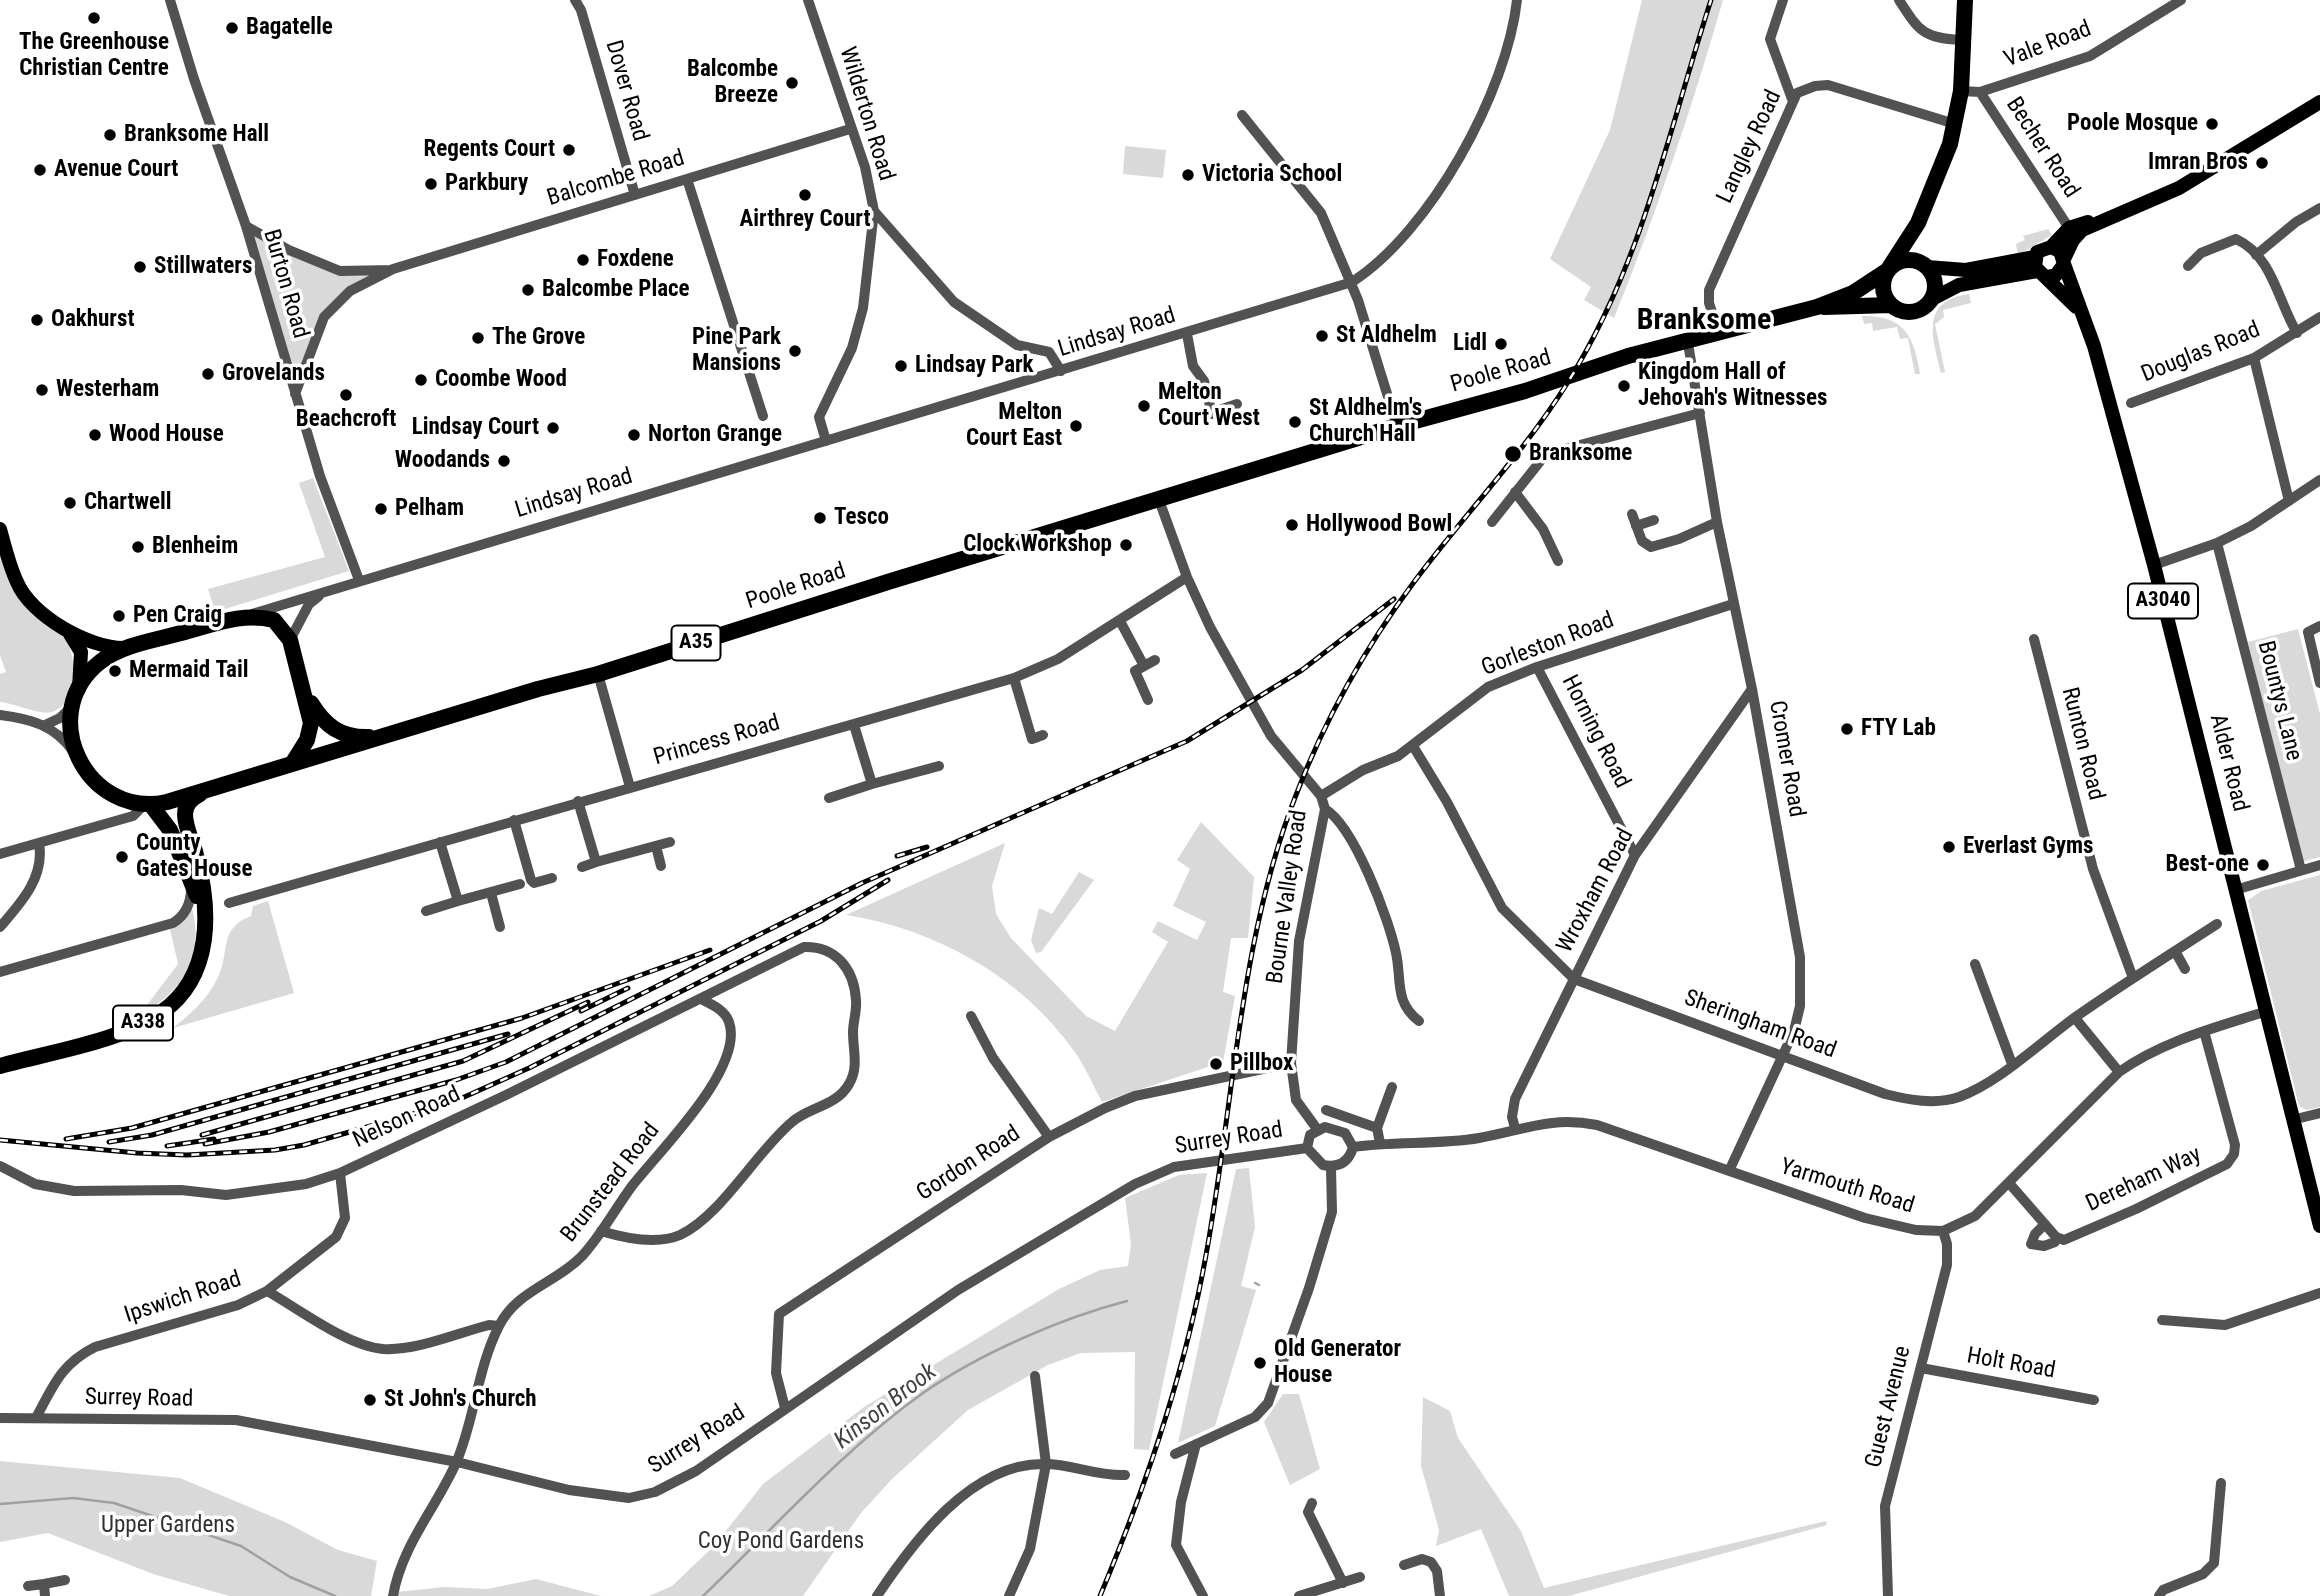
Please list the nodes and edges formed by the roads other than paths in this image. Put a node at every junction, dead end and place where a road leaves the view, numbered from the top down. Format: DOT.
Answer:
graph roads {
  1 [pos="170,0"];
  2 [pos="575,0"];
  3 [pos="808,0"];
  4 [pos="1517,0"];
  5 [pos="1783,0"];
  6 [pos="1899,0"];
  7 [pos="1965,0"];
  8 [pos="2180,0"];
  9 [pos="1961,40"];
  10 [pos="1961,91"];
  11 [pos="1980,92"];
  12 [pos="1792,99"];
  13 [pos="2320,102"];
  14 [pos="1242,115"];
  15 [pos="1955,124"];
  16 [pos="850,129"];
  17 [pos="687,179"];
  18 [pos="635,195"];
  19 [pos="2320,208"];
  20 [pos="874,211"];
  21 [pos="2103,219"];
  22 [pos="1918,223"];
  23 [pos="246,226"];
  24 [pos="2069,228"];
  25 [pos="2051,247"];
  26 [pos="2256,255"];
  27 [pos="2064,262"];
  28 [pos="1925,265"];
  29 [pos="2188,266"];
  30 [pos="2040,268"];
  31 [pos="1888,269"];
  32 [pos="393,270"];
  33 [pos="1352,282"];
  34 [pos="1932,299"];
  35 [pos="1891,305"];
  36 [pos="1817,307"];
  37 [pos="2081,314"];
  38 [pos="2320,317"];
  39 [pos="1719,333"];
  40 [pos="1187,334"];
  41 [pos="2297,334"];
  42 [pos="1688,343"];
  43 [pos="2254,358"];
  44 [pos="1061,371"];
  45 [pos="295,394"];
  46 [pos="2131,403"];
  47 [pos="1237,404"];
  48 [pos="1212,414"];
  49 [pos="1700,414"];
  50 [pos="764,416"];
  51 [pos="1188,421"];
  52 [pos="1397,426"];
  53 [pos="826,442"];
  54 [pos="2320,481"];
  55 [pos="1515,492"];
  56 [pos="1169,497"];
  57 [pos="2288,501"];
  58 [pos="1632,514"];
  59 [pos="1654,520"];
  60 [pos="1492,522"];
  61 [pos="1717,522"];
  62 [pos="1636,526"];
  63 [pos="0,529"];
  64 [pos="2217,543"];
  65 [pos="1558,561"];
  66 [pos="2154,565"];
  67 [pos="1187,577"];
  68 [pos="359,580"];
  69 [pos="331,589"];
  70 [pos="1734,604"];
  71 [pos="246,615"];
  72 [pos="1120,621"];
  73 [pos="2320,626"];
  74 [pos="67,630"];
  75 [pos="2034,639"];
  76 [pos="290,640"];
  77 [pos="129,648"];
  78 [pos="1537,667"];
  79 [pos="598,674"];
  80 [pos="1014,678"];
  81 [pos="2320,683"];
  82 [pos="1752,689"];
  83 [pos="304,691"];
  84 [pos="77,694"];
  85 [pos="1149,700"];
  86 [pos="0,715"];
  87 [pos="45,724"];
  88 [pos="854,724"];
  89 [pos="384,737"];
  90 [pos="1021,743"];
  91 [pos="1413,746"];
  92 [pos="73,751"];
  93 [pos="292,764"];
  94 [pos="939,766"];
  95 [pos="872,784"];
  96 [pos="630,787"];
  97 [pos="212,788"];
  98 [pos="1321,796"];
  99 [pos="828,798"];
  100 [pos="578,802"];
  101 [pos="147,806"];
  102 [pos="1325,809"];
  103 [pos="514,820"];
  104 [pos="440,842"];
  105 [pos="670,842"];
  106 [pos="39,843"];
  107 [pos="656,846"];
  108 [pos="0,854"];
  109 [pos="1635,855"];
  110 [pos="596,862"];
  111 [pos="2320,865"];
  112 [pos="661,866"];
  113 [pos="582,867"];
  114 [pos="2301,870"];
  115 [pos="552,878"];
  116 [pos="520,884"];
  117 [pos="191,885"];
  118 [pos="2235,890"];
  119 [pos="491,893"];
  120 [pos="458,901"];
  121 [pos="203,907"];
  122 [pos="426,911"];
  123 [pos="242,914"];
  124 [pos="4,915"];
  125 [pos="2217,924"];
  126 [pos="500,926"];
  127 [pos="0,927"];
  128 [pos="2175,951"];
  129 [pos="1975,964"];
  130 [pos="2185,969"];
  131 [pos="0,972"];
  132 [pos="2133,978"];
  133 [pos="1574,979"];
  134 [pos="701,999"];
  135 [pos="2264,1012"];
  136 [pos="971,1016"];
  137 [pos="2075,1018"];
  138 [pos="1419,1021"];
  139 [pos="2204,1031"];
  140 [pos="1782,1055"];
  141 [pos="1291,1063"];
  142 [pos="2012,1064"];
  143 [pos="0,1066"];
  144 [pos="2119,1072"];
  145 [pos="1392,1087"];
  146 [pos="1326,1110"];
  147 [pos="2320,1113"];
  148 [pos="2292,1120"];
  149 [pos="1377,1128"];
  150 [pos="1515,1128"];
  151 [pos="1317,1129"];
  152 [pos="1049,1137"];
  153 [pos="1380,1143"];
  154 [pos="1353,1147"];
  155 [pos="1307,1148"];
  156 [pos="0,1166"];
  157 [pos="1331,1167"];
  158 [pos="1729,1171"];
  159 [pos="340,1173"];
  160 [pos="2009,1184"];
  161 [pos="2045,1224"];
  162 [pos="2320,1226"];
  163 [pos="601,1231"];
  164 [pos="1943,1231"];
  165 [pos="2056,1237"];
  166 [pos="267,1291"];
  167 [pos="2320,1293"];
  168 [pos="2162,1320"];
  169 [pos="499,1326"];
  170 [pos="1921,1368"];
  171 [pos="1035,1376"];
  172 [pos="2094,1400"];
  173 [pos="785,1408"];
  174 [pos="0,1418"];
  175 [pos="36,1418"];
  176 [pos="1196,1444"];
  177 [pos="1175,1454"];
  178 [pos="457,1462"];
  179 [pos="1046,1464"];
  180 [pos="1125,1475"];
  181 [pos="2221,1483"];
  182 [pos="1312,1503"];
  183 [pos="1404,1564"];
  184 [pos="1360,1577"];
  185 [pos="65,1580"];
  186 [pos="1343,1583"];
  187 [pos="28,1586"];
  188 [pos="45,1590"];
  189 [pos="393,1596"];
  190 [pos="877,1596"];
  191 [pos="1009,1596"];
  192 [pos="1203,1596"];
  193 [pos="1299,1596"];
  194 [pos="1440,1596"];
  195 [pos="1888,1596"];
  196 [pos="2159,1596"];
  1 -- 23 [label="street, Burton Road"];
  2 -- 18 [label="street, Dover Road"];
  3 -- 16 [label="street, Wilderton Road"];
  4 -- 33 [label="street, Lindsay Road"];
  5 -- 12 [label="street"];
  6 -- 9 [label="street"];
  7 -- 9 [label="highway, A35"];
  8 -- 11 [label="street, Vale Road"];
  9 -- 10 [label="highway, A35"];
  10 -- 11 [label="street, Vale Road"];
  10 -- 15 [label="highway, A35"];
  11 -- 24 [label="street, Becher Road"];
  12 -- 15 [label="street, Langley Road"];
  12 -- 39 [label="street, Langley Road"];
  13 -- 21 [label="main road"];
  14 -- 33 [label="street"];
  15 -- 22 [label="highway, A35"];
  16 -- 17 [label="street, Balcombe Road"];
  16 -- 20 [label="street, Wilderton Road"];
  17 -- 18 [label="street, Balcombe Road"];
  17 -- 50 [label="street"];
  18 -- 32 [label="street, Balcombe Road"];
  19 -- 26 [label="street"];
  20 -- 44 [label="street"];
  20 -- 53 [label="street, Wilderton Road"];
  21 -- 24 [label="main road"];
  21 -- 27 [label="main road"];
  22 -- 28 [label="highway, A35"];
  22 -- 31 [label="highway, A35"];
  23 -- 32 [label="street, Balcombe Road"];
  23 -- 45 [label="street, Burton Road"];
  24 -- 25 [label="main road"];
  25 -- 27 [label="main road"];
  25 -- 30 [label="main road"];
  26 -- 29 [label="street"];
  26 -- 41 [label="street"];
  27 -- 30 [label="main road"];
  27 -- 37 [label="main road, Alder Road / A3040"];
  28 -- 30 [label="main road"];
  28 -- 31 [label="highway"];
  28 -- 34 [label="highway"];
  30 -- 34 [label="main road"];
  30 -- 37 [label="main road, Alder Road / A3040"];
  31 -- 35 [label="highway"];
  31 -- 36 [label="highway, Poole Road / A35"];
  32 -- 45 [label="street, Balcombe Road"];
  33 -- 40 [label="street, Lindsay Road"];
  33 -- 52 [label="street"];
  34 -- 35 [label="highway"];
  35 -- 36 [label="highway, Poole Road"];
  36 -- 39 [label="highway, Poole Road / A35"];
  37 -- 66 [label="main road, Alder Road / A3040"];
  38 -- 41 [label="street, Douglas Road"];
  39 -- 42 [label="highway, Poole Road / A35"];
  40 -- 44 [label="street, Lindsay Road"];
  40 -- 48 [label="street"];
  41 -- 43 [label="street, Douglas Road"];
  42 -- 49 [label="street, Cromer Road"];
  42 -- 52 [label="highway, Poole Road / A35"];
  43 -- 46 [label="street, Douglas Road"];
  43 -- 57 [label="street"];
  44 -- 53 [label="street, Lindsay Road"];
  45 -- 68 [label="street, Burton Road"];
  47 -- 48 [label="street"];
  48 -- 51 [label="street"];
  49 -- 55 [label="street"];
  49 -- 61 [label="street, Cromer Road"];
  52 -- 56 [label="highway, Poole Road / A35"];
  53 -- 68 [label="street, Lindsay Road"];
  54 -- 57 [label="street"];
  55 -- 60 [label="street"];
  55 -- 65 [label="street"];
  56 -- 67 [label="street, Bourne Valley Road"];
  56 -- 79 [label="highway, Poole Road / A35"];
  57 -- 64 [label="street"];
  58 -- 62 [label="street"];
  59 -- 62 [label="street"];
  61 -- 62 [label="street"];
  61 -- 70 [label="street, Cromer Road"];
  63 -- 74 [label="main road"];
  64 -- 66 [label="street"];
  64 -- 114 [label="street, Bountys Lane"];
  66 -- 118 [label="main road, Alder Road / A3040"];
  67 -- 72 [label="street, Princess Road"];
  67 -- 98 [label="street, Bourne Valley Road"];
  68 -- 69 [label="street, Lindsay Road"];
  69 -- 71 [label="street, Lindsay Road"];
  69 -- 76 [label="street, Lindsay Road"];
  70 -- 78 [label="street, Gorleston Road"];
  70 -- 82 [label="street, Cromer Road"];
  71 -- 76 [label="highway"];
  71 -- 77 [label="highway"];
  72 -- 80 [label="street, Princess Road"];
  72 -- 85 [label="street"];
  73 -- 81 [label="street"];
  74 -- 77 [label="main road"];
  74 -- 84 [label="main road"];
  75 -- 132 [label="street, Runton Road"];
  76 -- 83 [label="highway, A35"];
  77 -- 84 [label="highway"];
  78 -- 91 [label="street, Gorleston Road"];
  78 -- 109 [label="street, Horning Road"];
  79 -- 89 [label="highway, Poole Road / A35"];
  79 -- 96 [label="street"];
  80 -- 88 [label="street, Princess Road"];
  80 -- 90 [label="street"];
  82 -- 109 [label="street, Wroxham Road"];
  82 -- 140 [label="street, Cromer Road"];
  83 -- 89 [label="highway, Poole Road / A35"];
  83 -- 93 [label="highway, A35"];
  84 -- 87 [label="street"];
  84 -- 92 [label="highway"];
  86 -- 87 [label="street"];
  87 -- 92 [label="street"];
  88 -- 95 [label="street"];
  88 -- 96 [label="street, Princess Road"];
  89 -- 93 [label="highway, Poole Road / A35"];
  91 -- 98 [label="street, Gorleston Road"];
  91 -- 133 [label="street, Sheringham Road"];
  92 -- 101 [label="highway"];
  93 -- 97 [label="highway, A35"];
  94 -- 95 [label="street"];
  95 -- 99 [label="street"];
  96 -- 100 [label="street, Princess Road"];
  97 -- 101 [label="highway, A35"];
  97 -- 121 [label="highway, A338"];
  98 -- 102 [label="street, Bourne Valley Road"];
  100 -- 103 [label="street, Princess Road"];
  100 -- 110 [label="street"];
  101 -- 106 [label="street"];
  101 -- 117 [label="highway, A338"];
  102 -- 138 [label="street"];
  102 -- 141 [label="street, Bourne Valley Road"];
  103 -- 104 [label="street, Princess Road"];
  103 -- 115 [label="street"];
  104 -- 120 [label="street"];
  104 -- 123 [label="street, Princess Road"];
  105 -- 107 [label="street"];
  106 -- 108 [label="street"];
  106 -- 124 [label="street"];
  107 -- 110 [label="street"];
  107 -- 112 [label="street"];
  109 -- 133 [label="street, Wroxham Road"];
  110 -- 113 [label="street"];
  111 -- 114 [label="street"];
  114 -- 118 [label="street"];
  116 -- 119 [label="street"];
  117 -- 121 [label="highway, A338"];
  117 -- 131 [label="street"];
  118 -- 135 [label="main road, Alder Road / A3040"];
  119 -- 120 [label="street"];
  119 -- 126 [label="street"];
  120 -- 122 [label="street"];
  121 -- 143 [label="highway, A338"];
  124 -- 127 [label="street"];
  125 -- 128 [label="street, Sheringham Road"];
  128 -- 130 [label="street"];
  128 -- 132 [label="street, Sheringham Road"];
  129 -- 142 [label="street"];
  132 -- 137 [label="street, Sheringham Road"];
  133 -- 140 [label="street, Sheringham Road"];
  133 -- 150 [label="street, Wroxham Road"];
  134 -- 159 [label="street, Nelson Road"];
  134 -- 163 [label="street, Brunstead Road"];
  134 -- 163 [label="street, Nelson Road"];
  135 -- 139 [label="street, Yarmouth Road"];
  135 -- 148 [label="main road, Alder Road / A3040"];
  136 -- 152 [label="street"];
  137 -- 142 [label="street, Sheringham Road"];
  137 -- 144 [label="street"];
  139 -- 144 [label="street, Yarmouth Road"];
  139 -- 165 [label="street, Dereham Way"];
  140 -- 142 [label="street, Sheringham Road"];
  140 -- 158 [label="street, Cromer Road"];
  141 -- 151 [label="street, Bourne Valley Road"];
  141 -- 152 [label="street, Gordon Road"];
  144 -- 160 [label="street, Yarmouth Road"];
  145 -- 149 [label="street"];
  146 -- 149 [label="street"];
  147 -- 148 [label="street"];
  148 -- 162 [label="main road, Alder Road / A3040"];
  149 -- 153 [label="street"];
  150 -- 153 [label="street, Yarmouth Road"];
  150 -- 158 [label="street, Yarmouth Road"];
  151 -- 154 [label="street"];
  151 -- 155 [label="street"];
  152 -- 173 [label="street, Gordon Road"];
  153 -- 154 [label="street, Yarmouth Road"];
  154 -- 157 [label="street"];
  155 -- 157 [label="street"];
  155 -- 173 [label="street, Surrey Road"];
  156 -- 159 [label="street, Nelson Road"];
  157 -- 176 [label="street"];
  158 -- 164 [label="street, Yarmouth Road"];
  159 -- 166 [label="street, Ipswich Road"];
  160 -- 161 [label="street"];
  160 -- 164 [label="street, Yarmouth Road"];
  161 -- 165 [label="street"];
  161 -- 165 [label="street, Dereham Way"];
  163 -- 169 [label="street, Brunstead Road"];
  164 -- 170 [label="street, Guest Avenue"];
  166 -- 169 [label="street"];
  166 -- 175 [label="street, Ipswich Road"];
  167 -- 168 [label="street"];
  169 -- 178 [label="street, Brunstead Road"];
  170 -- 172 [label="street, Holt Road"];
  170 -- 195 [label="street, Guest Avenue"];
  171 -- 179 [label="street"];
  173 -- 178 [label="street, Surrey Road"];
  174 -- 175 [label="street, Surrey Road"];
  175 -- 178 [label="street, Surrey Road"];
  176 -- 177 [label="street"];
  176 -- 192 [label="street"];
  178 -- 189 [label="street, Brunstead Road"];
  179 -- 180 [label="street"];
  179 -- 190 [label="street"];
  179 -- 191 [label="street"];
  181 -- 196 [label="street"];
  182 -- 186 [label="street"];
  183 -- 194 [label="street"];
  184 -- 186 [label="street"];
  185 -- 188 [label="street"];
  186 -- 193 [label="street"];
  187 -- 188 [label="street"];
}
